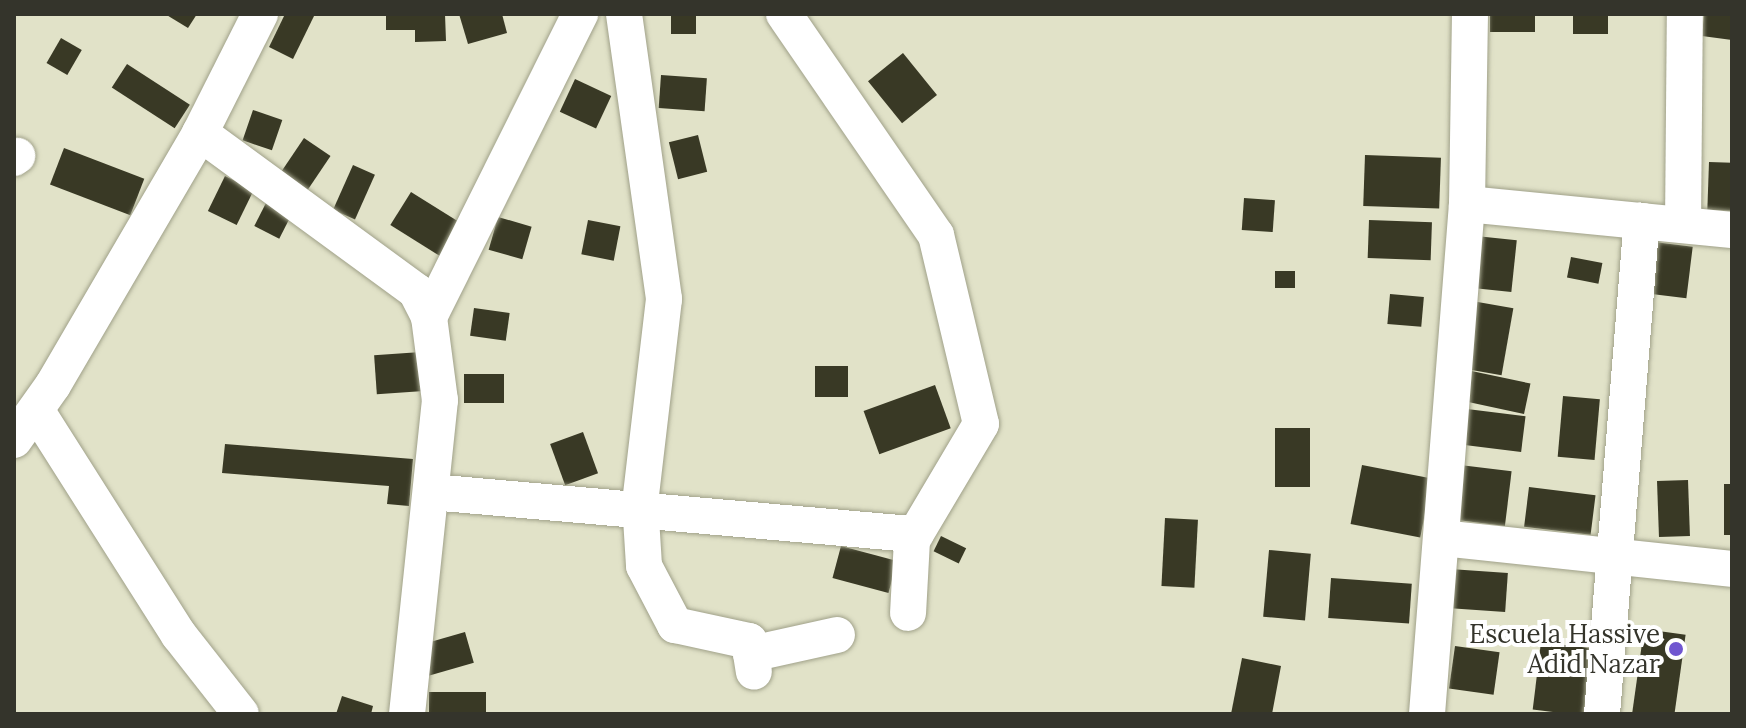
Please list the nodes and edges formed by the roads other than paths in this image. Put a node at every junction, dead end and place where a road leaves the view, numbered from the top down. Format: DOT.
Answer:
graph roads {
  1 [pos="260,14"];
  2 [pos="580,14"];
  3 [pos="624,14"];
  4 [pos="784,14"];
  5 [pos="1470,14"];
  6 [pos="1685,14"];
  7 [pos="200,133"];
  8 [pos="1467,204"];
  9 [pos="1642,221"];
  10 [pos="1683,225"];
  11 [pos="1732,230"];
  12 [pos="429,317"];
  13 [pos="36,410"];
  14 [pos="14,440"];
  15 [pos="431,492"];
  16 [pos="641,510"];
  17 [pos="915,534"];
  18 [pos="1442,538"];
  19 [pos="1613,556"];
  20 [pos="1732,569"];
  21 [pos="908,613"];
  22 [pos="837,635"];
  23 [pos="241,714"];
  24 [pos="407,714"];
  25 [pos="1427,714"];
  26 [pos="1602,714"];
  1 -- 7 [label="street"];
  2 -- 12 [label="street"];
  3 -- 16 [label="street"];
  4 -- 17 [label="street"];
  5 -- 8 [label="street"];
  6 -- 10 [label="street"];
  7 -- 12 [label="street"];
  7 -- 13 [label="street"];
  8 -- 9 [label="street"];
  8 -- 18 [label="street"];
  9 -- 10 [label="street"];
  9 -- 19 [label="street"];
  10 -- 11 [label="street"];
  12 -- 15 [label="street"];
  13 -- 14 [label="street"];
  13 -- 23 [label="street"];
  15 -- 16 [label="street"];
  15 -- 24 [label="street"];
  16 -- 17 [label="street"];
  16 -- 22 [label="street"];
  17 -- 21 [label="street"];
  18 -- 19 [label="street"];
  18 -- 25 [label="street"];
  19 -- 20 [label="street"];
  19 -- 26 [label="street"];
}
